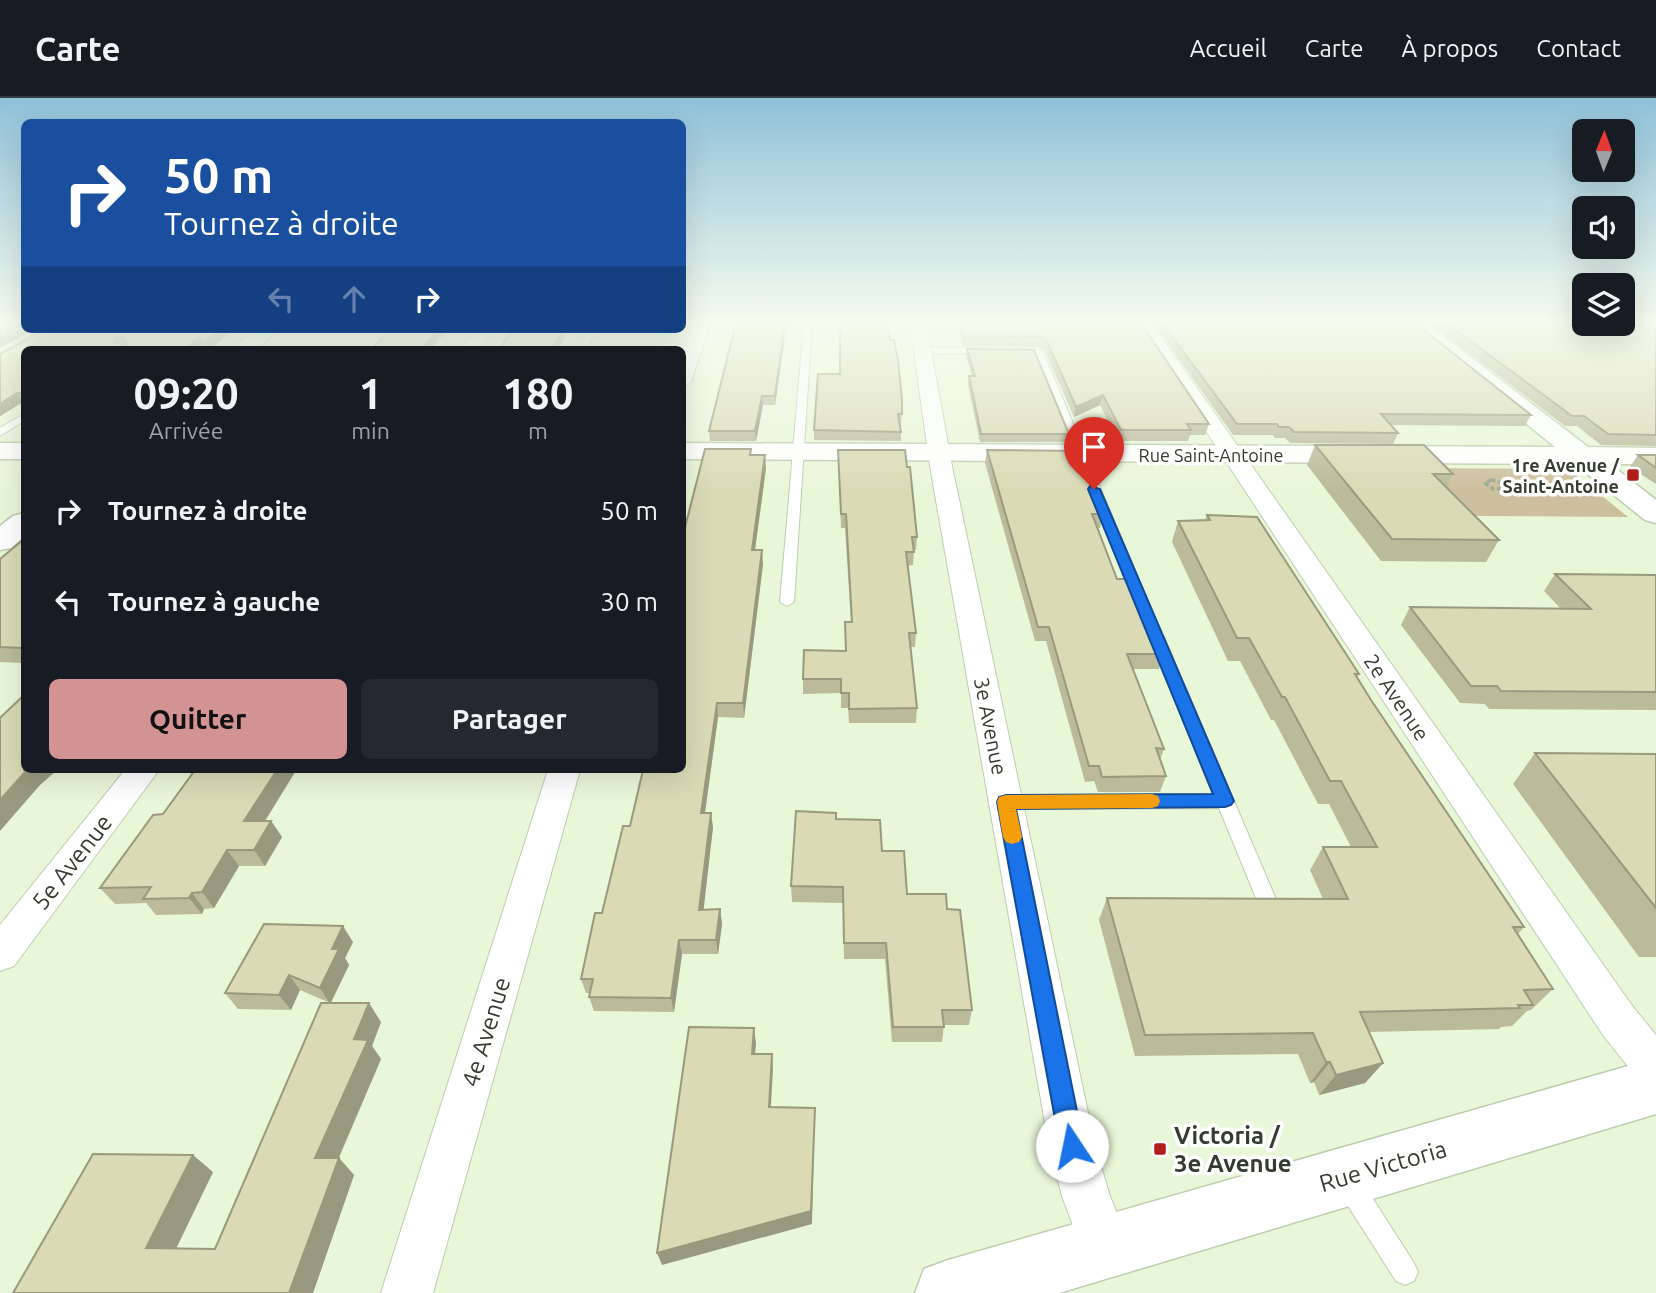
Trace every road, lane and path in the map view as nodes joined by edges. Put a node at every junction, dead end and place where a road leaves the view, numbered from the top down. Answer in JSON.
{"nodes":[{"id":1,"x":805,"y":379,"type":"edge"},
{"id":2,"x":927,"y":379,"type":"edge"},
{"id":3,"x":1049,"y":379,"type":"edge"},
{"id":4,"x":1181,"y":379,"type":"edge"},
{"id":5,"x":1484,"y":379,"type":"edge"},
{"id":6,"x":21,"y":419,"type":"edge"},
{"id":7,"x":0,"y":433,"type":"edge"},
{"id":8,"x":0,"y":451,"type":"edge"},
{"id":9,"x":21,"y":451,"type":"edge"},
{"id":10,"x":686,"y":451,"type":"edge"},
{"id":11,"x":800,"y":451,"type":"junction"},
{"id":12,"x":939,"y":452,"type":"junction"},
{"id":13,"x":1080,"y":453,"type":"junction"},
{"id":14,"x":1233,"y":455,"type":"junction"},
{"id":15,"x":1583,"y":456,"type":"junction"},
{"id":16,"x":1656,"y":456,"type":"edge"},
{"id":17,"x":1656,"y":514,"type":"edge"},
{"id":18,"x":21,"y":524,"type":"edge"},
{"id":19,"x":0,"y":541,"type":"edge"},
{"id":20,"x":787,"y":602,"type":"dead end"},
{"id":21,"x":141,"y":773,"type":"edge"},
{"id":22,"x":563,"y":773,"type":"edge"},
{"id":23,"x":1225,"y":801,"type":"junction"},
{"id":24,"x":1006,"y":802,"type":"junction"},
{"id":25,"x":1265,"y":897,"type":"edge"},
{"id":26,"x":0,"y":954,"type":"edge"},
{"id":27,"x":1656,"y":1068,"type":"edge"},
{"id":28,"x":1656,"y":1086,"type":"edge"},
{"id":29,"x":1344,"y":1177,"type":"junction"},
{"id":30,"x":1106,"y":1248,"type":"junction"},
{"id":31,"x":1405,"y":1272,"type":"dead end"},
{"id":32,"x":407,"y":1293,"type":"edge"},
{"id":33,"x":948,"y":1293,"type":"edge"}],
"edges":[{"from":1,"to":11,"type":"lane"},
{"from":2,"to":12,"type":"street","name":"3e Avenue"},
{"from":3,"to":13,"type":"lane"},
{"from":4,"to":14,"type":"street","name":"2e Avenue"},
{"from":5,"to":15,"type":"street"},
{"from":6,"to":7,"type":"lane"},
{"from":8,"to":9,"type":"street"},
{"from":10,"to":11,"type":"street","name":"Rue Saint-Antoine"},
{"from":11,"to":12,"type":"street","name":"Rue Saint-Antoine"},
{"from":11,"to":20,"type":"lane"},
{"from":12,"to":13,"type":"street","name":"Rue Saint-Antoine"},
{"from":12,"to":24,"type":"street","name":"3e Avenue"},
{"from":13,"to":14,"type":"street","name":"Rue Saint-Antoine"},
{"from":13,"to":23,"type":"lane"},
{"from":14,"to":15,"type":"street","name":"Rue Saint-Antoine"},
{"from":14,"to":27,"type":"street","name":"2e Avenue"},
{"from":15,"to":16,"type":"street","name":"Rue Saint-Antoine"},
{"from":15,"to":17,"type":"street"},
{"from":18,"to":19,"type":"street"},
{"from":21,"to":26,"type":"street","name":"5e Avenue"},
{"from":22,"to":32,"type":"street","name":"4e Avenue"},
{"from":23,"to":24,"type":"lane"},
{"from":23,"to":25,"type":"lane"},
{"from":24,"to":30,"type":"street","name":"3e Avenue"},
{"from":28,"to":29,"type":"street","name":"Rue Victoria"},
{"from":29,"to":30,"type":"street","name":"Rue Victoria"},
{"from":29,"to":31,"type":"lane"},
{"from":30,"to":33,"type":"street","name":"Rue Victoria"}]}
